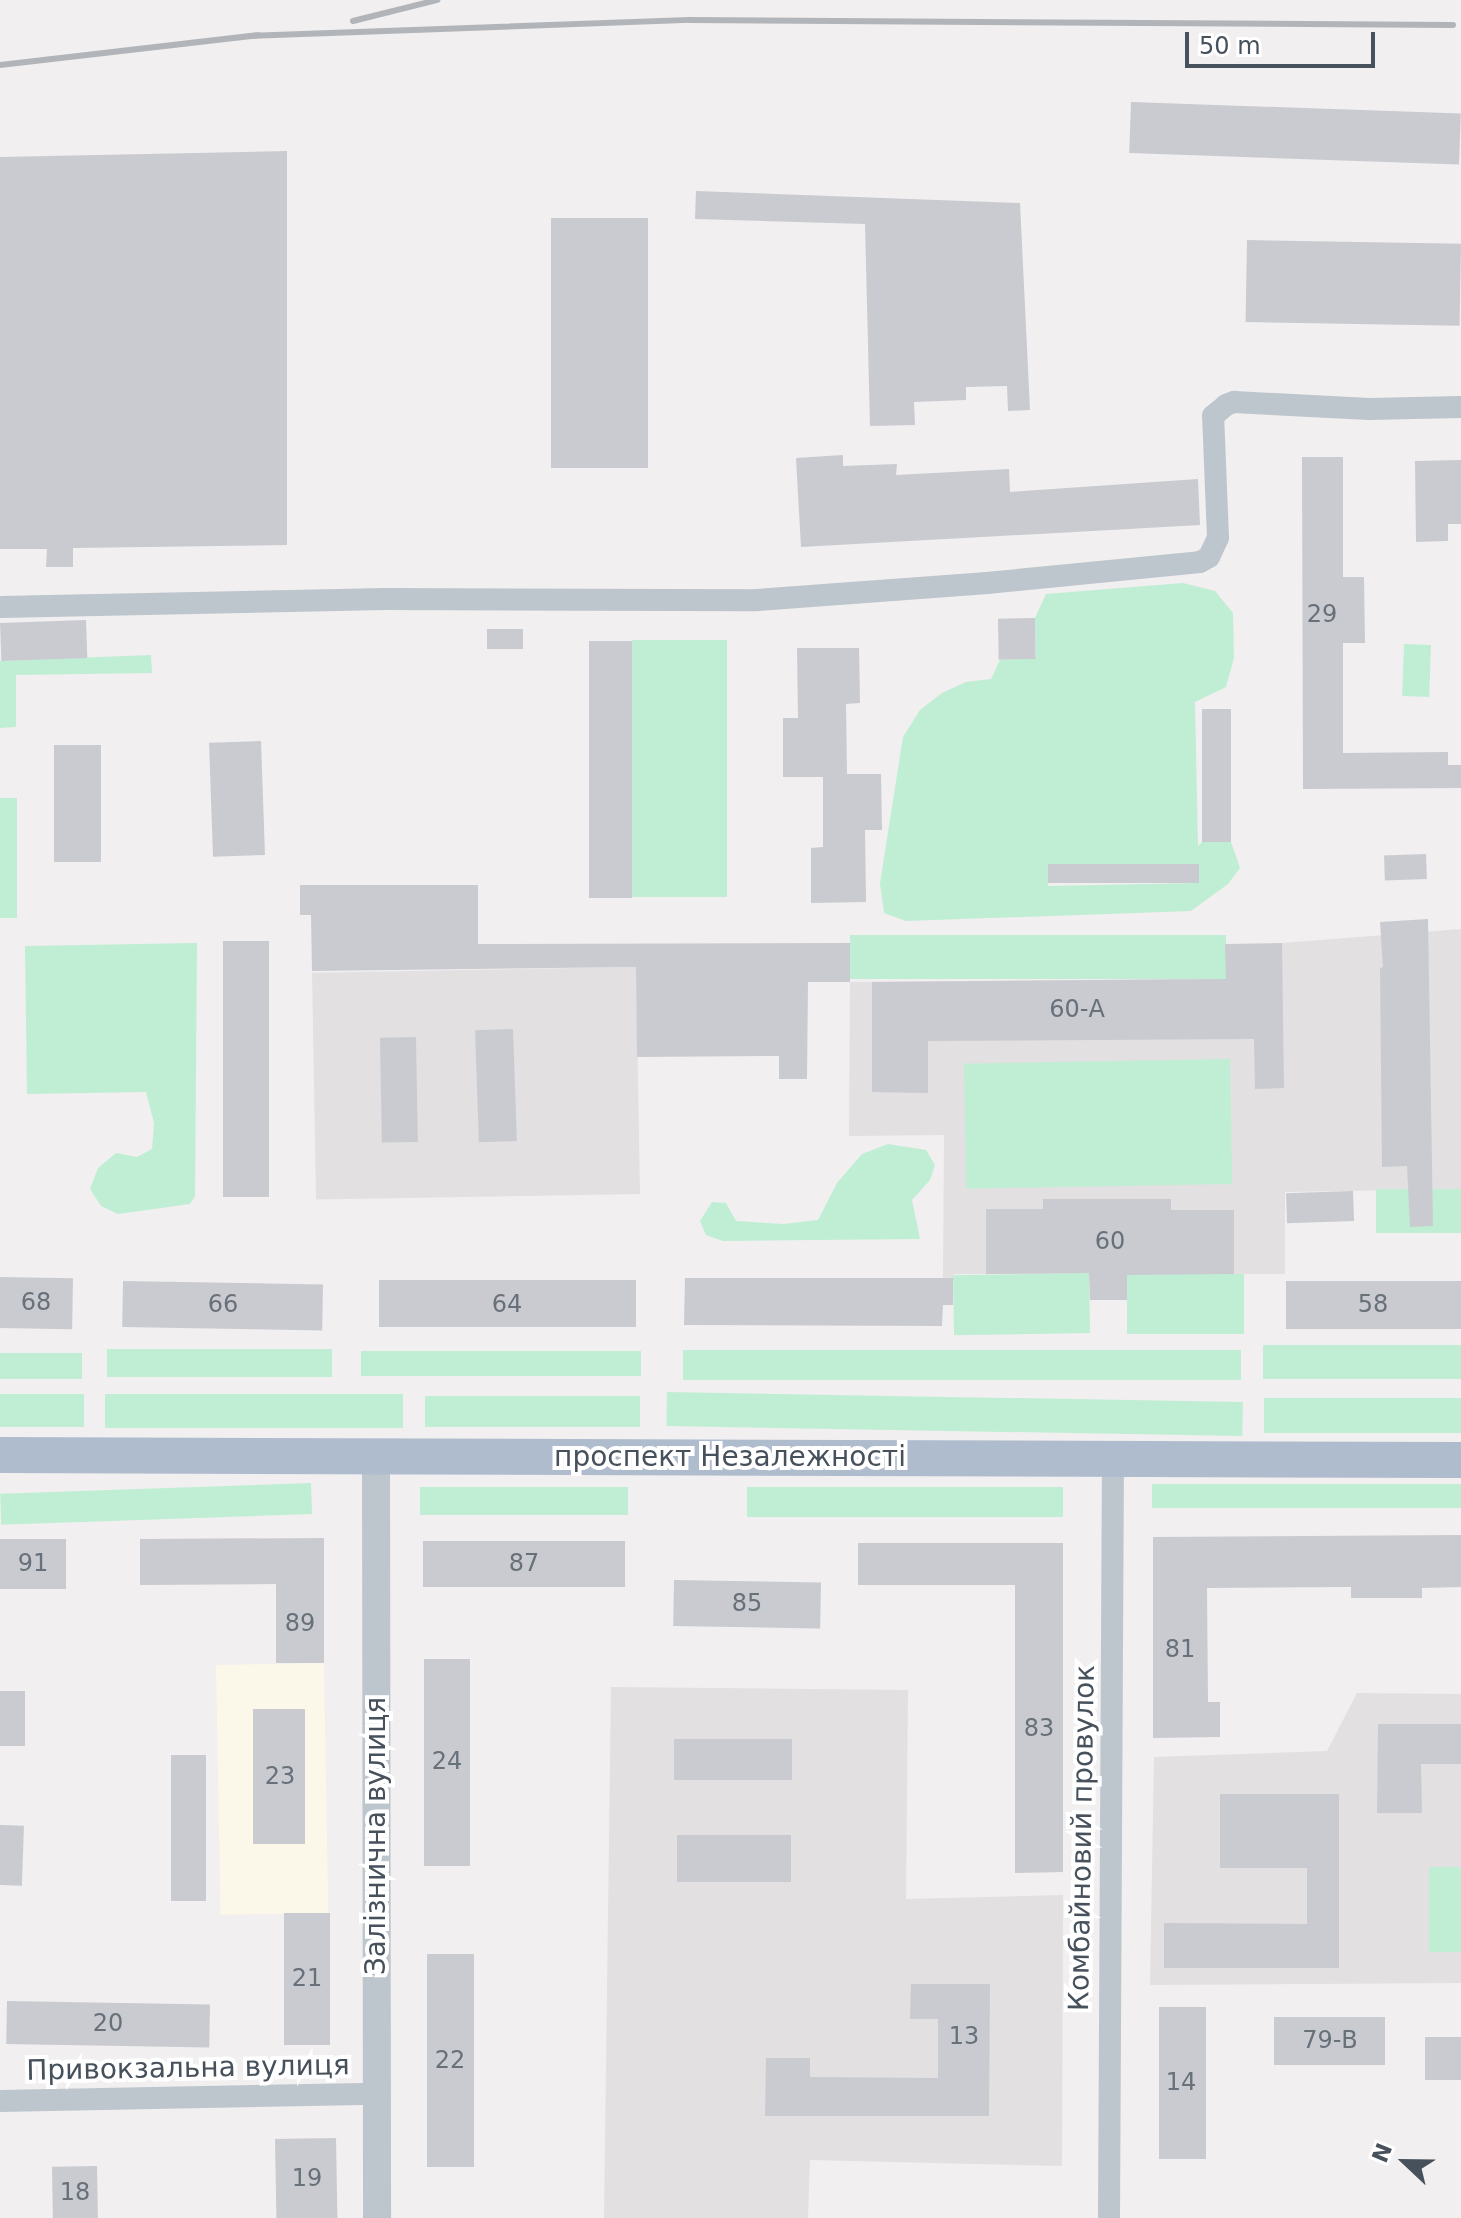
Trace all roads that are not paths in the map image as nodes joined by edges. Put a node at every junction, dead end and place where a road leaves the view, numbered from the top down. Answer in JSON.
{"nodes":[{"id":1,"x":1461,"y":407,"type":"edge"},
{"id":2,"x":0,"y":607,"type":"edge"},
{"id":3,"x":0,"y":1455,"type":"edge"},
{"id":4,"x":376,"y":1455,"type":"junction"},
{"id":5,"x":1113,"y":1459,"type":"junction"},
{"id":6,"x":1461,"y":1460,"type":"edge"},
{"id":7,"x":376,"y":2094,"type":"junction"},
{"id":8,"x":0,"y":2101,"type":"edge"},
{"id":9,"x":377,"y":2218,"type":"edge"},
{"id":10,"x":1109,"y":2218,"type":"edge"}],
"edges":[{"from":1,"to":2,"type":"street"},
{"from":3,"to":4,"type":"main road","name":"проспект Незалежності"},
{"from":4,"to":5,"type":"main road","name":"проспект Незалежності"},
{"from":4,"to":7,"type":"street","name":"Залізнична вулиця"},
{"from":5,"to":6,"type":"main road","name":"проспект Незалежності"},
{"from":5,"to":10,"type":"street","name":"Комбайновий провулок"},
{"from":7,"to":8,"type":"street","name":"Привокзальна вулиця"},
{"from":7,"to":9,"type":"street","name":"Залізнична вулиця"}]}
